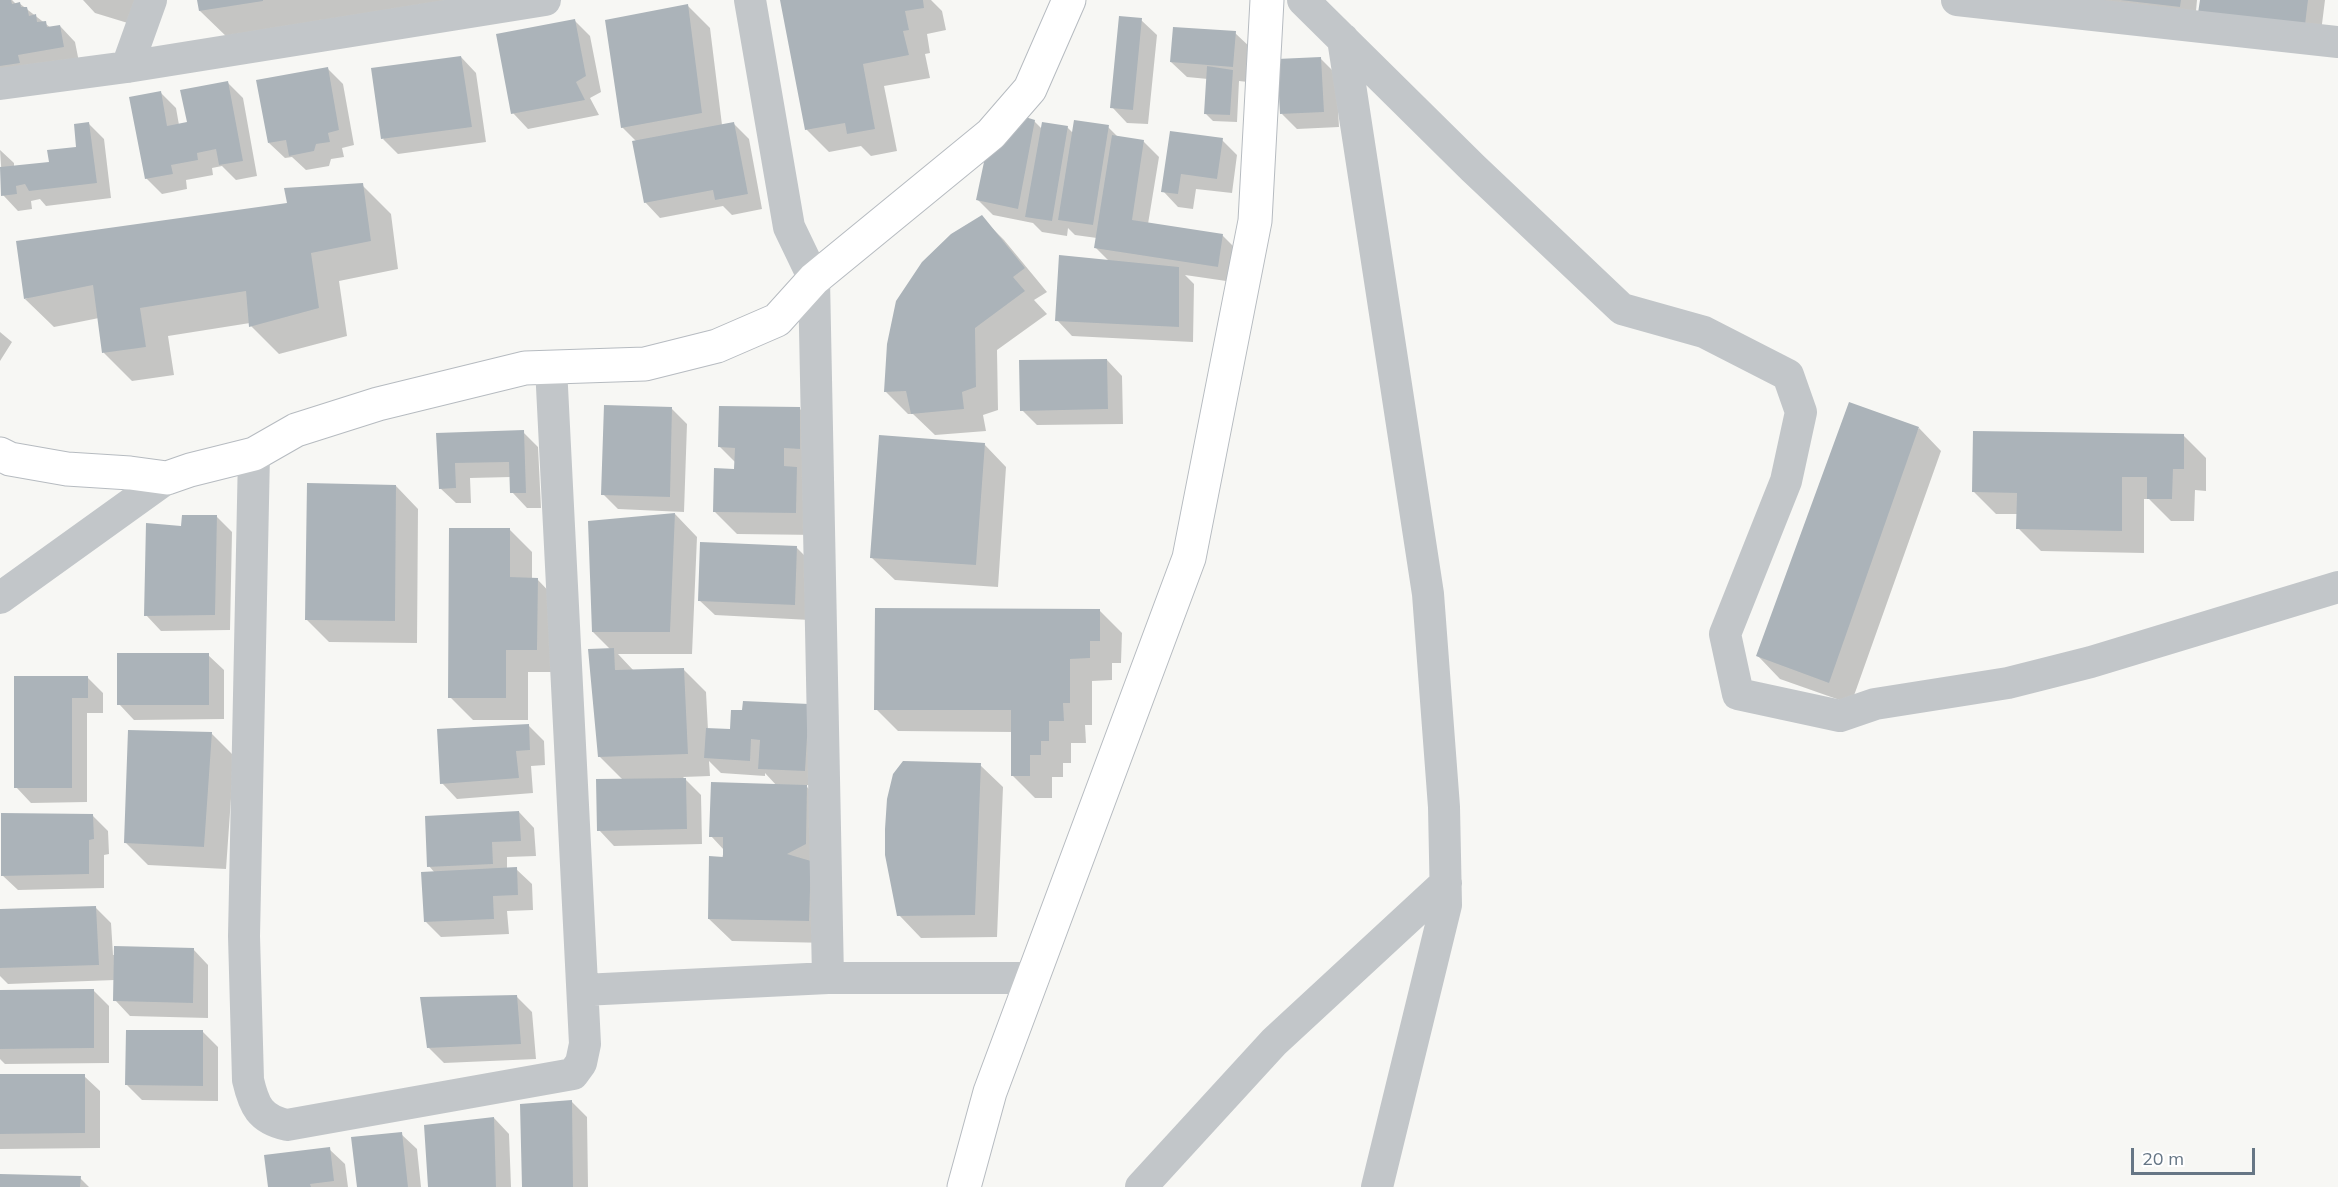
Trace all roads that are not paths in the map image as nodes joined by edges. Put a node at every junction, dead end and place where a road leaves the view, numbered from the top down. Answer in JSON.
{"nodes":[{"id":1,"x":151,"y":0,"type":"edge"},
{"id":2,"x":545,"y":0,"type":"edge"},
{"id":3,"x":750,"y":0,"type":"edge"},
{"id":4,"x":1069,"y":0,"type":"edge"},
{"id":5,"x":1267,"y":0,"type":"edge"},
{"id":6,"x":1303,"y":0,"type":"edge"},
{"id":7,"x":1957,"y":0,"type":"edge"},
{"id":8,"x":2071,"y":6,"type":"edge"},
{"id":9,"x":1343,"y":39,"type":"junction"},
{"id":10,"x":2338,"y":42,"type":"edge"},
{"id":11,"x":127,"y":67,"type":"junction"},
{"id":12,"x":0,"y":84,"type":"edge"},
{"id":13,"x":814,"y":279,"type":"junction"},
{"id":14,"x":551,"y":367,"type":"junction"},
{"id":15,"x":0,"y":454,"type":"edge"},
{"id":16,"x":254,"y":454,"type":"junction"},
{"id":17,"x":167,"y":478,"type":"junction"},
{"id":18,"x":2338,"y":587,"type":"edge"},
{"id":19,"x":0,"y":598,"type":"edge"},
{"id":20,"x":1446,"y":883,"type":"junction"},
{"id":21,"x":828,"y":978,"type":"junction"},
{"id":22,"x":1033,"y":978,"type":"junction"},
{"id":23,"x":583,"y":990,"type":"junction"},
{"id":24,"x":964,"y":1187,"type":"edge"},
{"id":25,"x":1141,"y":1187,"type":"edge"},
{"id":26,"x":1377,"y":1187,"type":"edge"}],
"edges":[{"from":1,"to":11,"type":"street"},
{"from":2,"to":11,"type":"street"},
{"from":3,"to":13,"type":"street"},
{"from":4,"to":13,"type":"street"},
{"from":5,"to":22,"type":"street"},
{"from":6,"to":9,"type":"street"},
{"from":7,"to":8,"type":"street"},
{"from":8,"to":10,"type":"street"},
{"from":9,"to":18,"type":"street"},
{"from":9,"to":20,"type":"street"},
{"from":11,"to":12,"type":"street"},
{"from":13,"to":14,"type":"street"},
{"from":13,"to":21,"type":"street"},
{"from":14,"to":16,"type":"street"},
{"from":14,"to":23,"type":"street"},
{"from":15,"to":17,"type":"street"},
{"from":16,"to":17,"type":"street"},
{"from":16,"to":23,"type":"street"},
{"from":17,"to":19,"type":"street"},
{"from":20,"to":25,"type":"street"},
{"from":20,"to":26,"type":"street"},
{"from":21,"to":22,"type":"street"},
{"from":21,"to":23,"type":"street"},
{"from":22,"to":24,"type":"street"}]}
